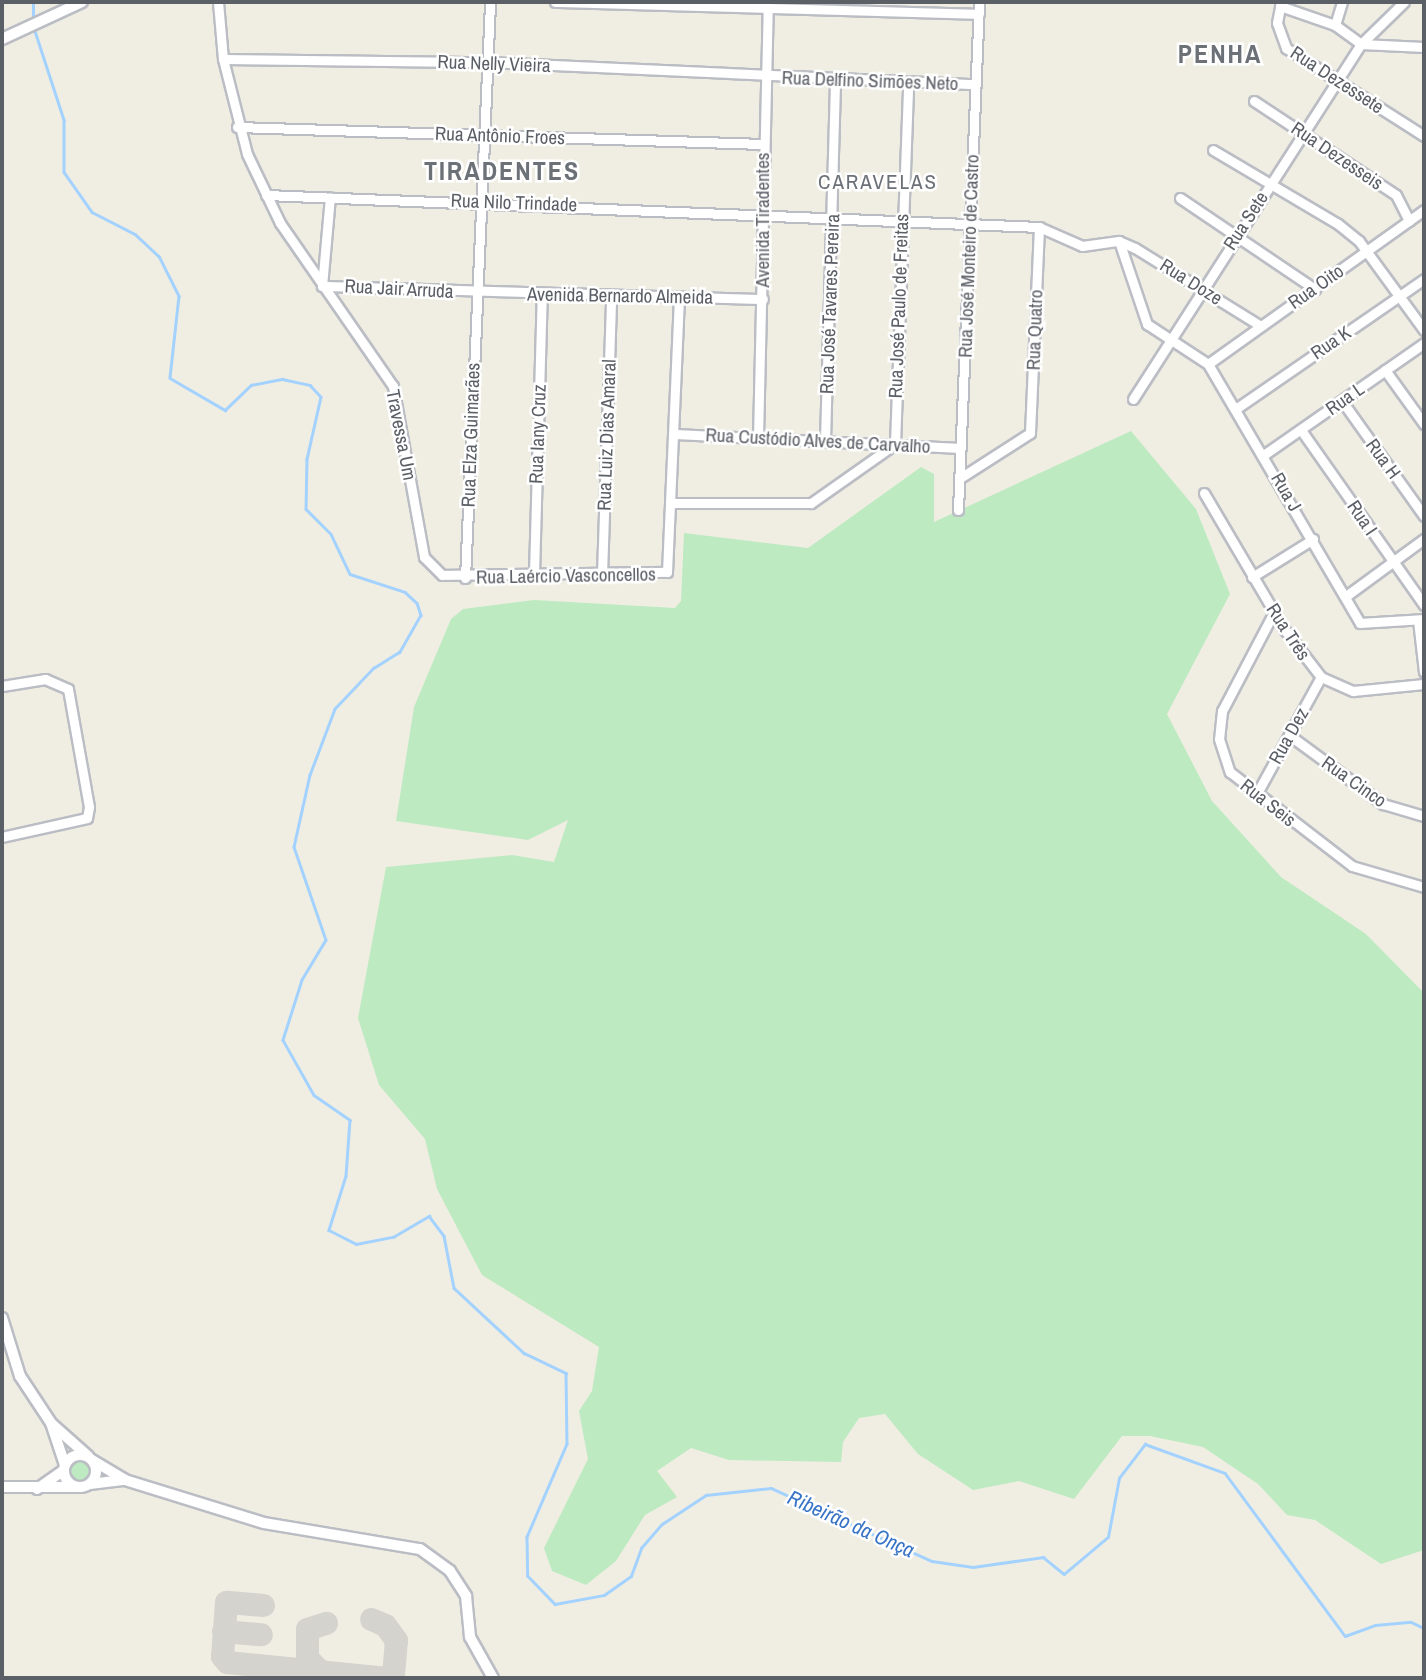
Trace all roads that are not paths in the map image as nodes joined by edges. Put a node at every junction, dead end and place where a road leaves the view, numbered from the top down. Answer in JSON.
{"nodes":[{"id":1,"x":82,"y":2,"type":"edge"},
{"id":2,"x":218,"y":2,"type":"edge"},
{"id":3,"x":490,"y":2,"type":"edge"},
{"id":4,"x":555,"y":2,"type":"edge"},
{"id":5,"x":979,"y":2,"type":"edge"},
{"id":6,"x":1342,"y":2,"type":"edge"},
{"id":7,"x":1404,"y":2,"type":"edge"},
{"id":8,"x":1280,"y":4,"type":"edge"},
{"id":9,"x":768,"y":6,"type":"edge"},
{"id":10,"x":978,"y":13,"type":"junction"},
{"id":11,"x":1335,"y":25,"type":"junction"},
{"id":12,"x":2,"y":39,"type":"edge"},
{"id":13,"x":1361,"y":44,"type":"junction"},
{"id":14,"x":1424,"y":47,"type":"edge"},
{"id":15,"x":223,"y":59,"type":"junction"},
{"id":16,"x":487,"y":62,"type":"junction"},
{"id":17,"x":765,"y":77,"type":"junction"},
{"id":18,"x":835,"y":82,"type":"junction"},
{"id":19,"x":1336,"y":82,"type":"junction"},
{"id":20,"x":908,"y":84,"type":"junction"},
{"id":21,"x":975,"y":84,"type":"junction"},
{"id":22,"x":1254,"y":101,"type":"dead end"},
{"id":23,"x":237,"y":127,"type":"junction"},
{"id":24,"x":1304,"y":133,"type":"junction"},
{"id":25,"x":485,"y":136,"type":"junction"},
{"id":26,"x":1424,"y":136,"type":"edge"},
{"id":27,"x":763,"y":144,"type":"junction"},
{"id":28,"x":1213,"y":150,"type":"dead end"},
{"id":29,"x":1270,"y":184,"type":"junction"},
{"id":30,"x":265,"y":195,"type":"junction"},
{"id":31,"x":330,"y":197,"type":"junction"},
{"id":32,"x":1180,"y":198,"type":"dead end"},
{"id":33,"x":482,"y":202,"type":"junction"},
{"id":34,"x":1424,"y":210,"type":"edge"},
{"id":35,"x":763,"y":212,"type":"junction"},
{"id":36,"x":834,"y":215,"type":"junction"},
{"id":37,"x":901,"y":217,"type":"junction"},
{"id":38,"x":971,"y":219,"type":"junction"},
{"id":39,"x":1409,"y":221,"type":"junction"},
{"id":40,"x":1039,"y":227,"type":"junction"},
{"id":41,"x":1236,"y":238,"type":"junction"},
{"id":42,"x":1119,"y":241,"type":"junction"},
{"id":43,"x":1367,"y":252,"type":"junction"},
{"id":44,"x":1424,"y":279,"type":"edge"},
{"id":45,"x":322,"y":286,"type":"junction"},
{"id":46,"x":1202,"y":288,"type":"junction"},
{"id":47,"x":1315,"y":289,"type":"junction"},
{"id":48,"x":477,"y":293,"type":"junction"},
{"id":49,"x":542,"y":293,"type":"junction"},
{"id":50,"x":611,"y":296,"type":"junction"},
{"id":51,"x":1399,"y":297,"type":"junction"},
{"id":52,"x":679,"y":298,"type":"junction"},
{"id":53,"x":762,"y":299,"type":"junction"},
{"id":54,"x":1261,"y":326,"type":"junction"},
{"id":55,"x":1424,"y":330,"type":"edge"},
{"id":56,"x":1169,"y":338,"type":"junction"},
{"id":57,"x":1424,"y":343,"type":"edge"},
{"id":58,"x":1208,"y":364,"type":"junction"},
{"id":59,"x":1385,"y":370,"type":"junction"},
{"id":60,"x":1133,"y":400,"type":"dead end"},
{"id":61,"x":1342,"y":401,"type":"junction"},
{"id":62,"x":1237,"y":408,"type":"junction"},
{"id":63,"x":1424,"y":424,"type":"edge"},
{"id":64,"x":1301,"y":430,"type":"junction"},
{"id":65,"x":675,"y":434,"type":"junction"},
{"id":66,"x":758,"y":438,"type":"junction"},
{"id":67,"x":825,"y":441,"type":"junction"},
{"id":68,"x":895,"y":444,"type":"junction"},
{"id":69,"x":961,"y":448,"type":"junction"},
{"id":70,"x":1265,"y":454,"type":"junction"},
{"id":71,"x":960,"y":478,"type":"junction"},
{"id":72,"x":1204,"y":493,"type":"dead end"},
{"id":73,"x":672,"y":503,"type":"junction"},
{"id":74,"x":958,"y":510,"type":"dead end"},
{"id":75,"x":1424,"y":516,"type":"edge"},
{"id":76,"x":1313,"y":539,"type":"junction"},
{"id":77,"x":1424,"y":540,"type":"edge"},
{"id":78,"x":1392,"y":562,"type":"junction"},
{"id":79,"x":534,"y":574,"type":"junction"},
{"id":80,"x":602,"y":574,"type":"junction"},
{"id":81,"x":1252,"y":577,"type":"junction"},
{"id":82,"x":465,"y":578,"type":"junction"},
{"id":83,"x":1346,"y":596,"type":"junction"},
{"id":84,"x":1424,"y":605,"type":"edge"},
{"id":85,"x":1274,"y":612,"type":"junction"},
{"id":86,"x":1421,"y":619,"type":"edge"},
{"id":87,"x":1424,"y":672,"type":"edge"},
{"id":88,"x":1321,"y":677,"type":"junction"},
{"id":89,"x":1424,"y":684,"type":"edge"},
{"id":90,"x":2,"y":686,"type":"edge"},
{"id":91,"x":1289,"y":735,"type":"junction"},
{"id":92,"x":1256,"y":795,"type":"junction"},
{"id":93,"x":1424,"y":816,"type":"edge"},
{"id":94,"x":2,"y":837,"type":"edge"},
{"id":95,"x":1424,"y":887,"type":"edge"},
{"id":96,"x":2,"y":1318,"type":"edge"},
{"id":97,"x":51,"y":1423,"type":"junction"},
{"id":98,"x":90,"y":1458,"type":"junction"},
{"id":99,"x":65,"y":1468,"type":"junction"},
{"id":100,"x":125,"y":1480,"type":"junction"},
{"id":101,"x":86,"y":1485,"type":"junction"},
{"id":102,"x":2,"y":1487,"type":"edge"},
{"id":103,"x":37,"y":1489,"type":"junction"},
{"id":104,"x":493,"y":1678,"type":"edge"}],
"edges":[{"from":1,"to":12,"type":"street"},
{"from":2,"to":15,"type":"street","name":"Travessa Um"},
{"from":3,"to":16,"type":"street","name":"Rua Elza Guimarães"},
{"from":4,"to":9,"type":"street"},
{"from":5,"to":10,"type":"street","name":"Rua José Monteiro de Castro"},
{"from":6,"to":11,"type":"street"},
{"from":7,"to":13,"type":"street"},
{"from":8,"to":11,"type":"street"},
{"from":8,"to":19,"type":"street","name":"Rua Dezessete"},
{"from":9,"to":10,"type":"street"},
{"from":9,"to":17,"type":"street","name":"Avenida Tiradentes"},
{"from":10,"to":21,"type":"street","name":"Rua José Monteiro de Castro"},
{"from":11,"to":13,"type":"street"},
{"from":13,"to":14,"type":"street"},
{"from":13,"to":19,"type":"street","name":"Rua Sete"},
{"from":15,"to":16,"type":"street","name":"Rua Nelly Vieira"},
{"from":15,"to":23,"type":"street","name":"Travessa Um"},
{"from":16,"to":17,"type":"street","name":"Rua Nelly Vieira"},
{"from":16,"to":25,"type":"street","name":"Rua Elza Guimarães"},
{"from":17,"to":18,"type":"street","name":"Rua Delfino Simões Neto"},
{"from":17,"to":27,"type":"street","name":"Avenida Tiradentes"},
{"from":18,"to":20,"type":"street","name":"Rua Delfino Simões Neto"},
{"from":18,"to":36,"type":"street","name":"Rua José Tavares Pereira"},
{"from":19,"to":24,"type":"street","name":"Rua Sete"},
{"from":19,"to":26,"type":"street","name":"Rua Dezessete"},
{"from":20,"to":21,"type":"street","name":"Rua Delfino Simões Neto"},
{"from":20,"to":37,"type":"street","name":"Rua José Paulo de Freitas"},
{"from":21,"to":38,"type":"street","name":"Rua José Monteiro de Castro"},
{"from":22,"to":24,"type":"street","name":"Rua Dezesseis"},
{"from":23,"to":25,"type":"street","name":"Rua Antônio Froes"},
{"from":23,"to":30,"type":"street","name":"Travessa Um"},
{"from":24,"to":29,"type":"street","name":"Rua Sete"},
{"from":24,"to":39,"type":"street","name":"Rua Dezesseis"},
{"from":25,"to":27,"type":"street","name":"Rua Antônio Froes"},
{"from":25,"to":33,"type":"street","name":"Rua Elza Guimarães"},
{"from":27,"to":35,"type":"street","name":"Avenida Tiradentes"},
{"from":28,"to":29,"type":"street"},
{"from":29,"to":41,"type":"street","name":"Rua Sete"},
{"from":29,"to":43,"type":"street"},
{"from":30,"to":31,"type":"street","name":"Rua Nilo Trindade"},
{"from":30,"to":45,"type":"street","name":"Travessa Um"},
{"from":31,"to":33,"type":"street","name":"Rua Nilo Trindade"},
{"from":31,"to":45,"type":"street"},
{"from":32,"to":41,"type":"street"},
{"from":33,"to":35,"type":"street","name":"Rua Nilo Trindade"},
{"from":33,"to":48,"type":"street","name":"Rua Elza Guimarães"},
{"from":34,"to":39,"type":"street","name":"Rua Oito"},
{"from":35,"to":36,"type":"street","name":"Rua Nilo Trindade"},
{"from":35,"to":53,"type":"street","name":"Avenida Tiradentes"},
{"from":36,"to":37,"type":"street","name":"Rua Nilo Trindade"},
{"from":36,"to":67,"type":"street","name":"Rua José Tavares Pereira"},
{"from":37,"to":38,"type":"street","name":"Rua Nilo Trindade"},
{"from":37,"to":68,"type":"street","name":"Rua José Paulo de Freitas"},
{"from":38,"to":40,"type":"street","name":"Rua Nilo Trindade"},
{"from":38,"to":69,"type":"street","name":"Rua José Monteiro de Castro"},
{"from":39,"to":43,"type":"street","name":"Rua Oito"},
{"from":40,"to":42,"type":"street","name":"Rua Nilo Trindade"},
{"from":40,"to":71,"type":"street","name":"Rua Quatro"},
{"from":41,"to":46,"type":"street","name":"Rua Sete"},
{"from":41,"to":47,"type":"street"},
{"from":42,"to":46,"type":"street","name":"Rua Doze"},
{"from":42,"to":56,"type":"street"},
{"from":43,"to":47,"type":"street","name":"Rua Oito"},
{"from":43,"to":51,"type":"street"},
{"from":44,"to":51,"type":"street","name":"Rua K"},
{"from":45,"to":48,"type":"street","name":"Rua Jair Arruda"},
{"from":45,"to":82,"type":"street","name":"Travessa Um"},
{"from":46,"to":54,"type":"street","name":"Rua Doze"},
{"from":46,"to":56,"type":"street","name":"Rua Sete"},
{"from":47,"to":54,"type":"street","name":"Rua Oito"},
{"from":48,"to":49,"type":"street","name":"Avenida Bernardo Almeida"},
{"from":48,"to":82,"type":"street","name":"Rua Elza Guimarães"},
{"from":49,"to":50,"type":"street","name":"Avenida Bernardo Almeida"},
{"from":49,"to":79,"type":"street","name":"Rua Iany Cruz"},
{"from":50,"to":52,"type":"street","name":"Avenida Bernardo Almeida"},
{"from":50,"to":80,"type":"street","name":"Rua Luiz Dias Amaral"},
{"from":51,"to":55,"type":"street"},
{"from":51,"to":62,"type":"street","name":"Rua K"},
{"from":52,"to":53,"type":"street","name":"Avenida Bernardo Almeida"},
{"from":52,"to":65,"type":"street"},
{"from":53,"to":66,"type":"street","name":"Avenida Tiradentes"},
{"from":54,"to":58,"type":"street","name":"Rua Oito"},
{"from":56,"to":58,"type":"street"},
{"from":56,"to":60,"type":"street","name":"Rua Sete"},
{"from":57,"to":59,"type":"street","name":"Rua L"},
{"from":58,"to":62,"type":"street","name":"Rua J"},
{"from":59,"to":61,"type":"street","name":"Rua L"},
{"from":59,"to":63,"type":"street"},
{"from":61,"to":64,"type":"street","name":"Rua L"},
{"from":61,"to":75,"type":"street","name":"Rua H"},
{"from":62,"to":70,"type":"street","name":"Rua J"},
{"from":64,"to":70,"type":"street","name":"Rua L"},
{"from":64,"to":78,"type":"street","name":"Rua I"},
{"from":65,"to":66,"type":"street","name":"Rua Custódio Alves de Carvalho"},
{"from":65,"to":73,"type":"street"},
{"from":66,"to":67,"type":"street","name":"Rua Custódio Alves de Carvalho"},
{"from":67,"to":68,"type":"street","name":"Rua Custódio Alves de Carvalho"},
{"from":68,"to":69,"type":"street","name":"Rua Custódio Alves de Carvalho"},
{"from":68,"to":73,"type":"street"},
{"from":69,"to":71,"type":"street","name":"Rua José Monteiro de Castro"},
{"from":70,"to":76,"type":"street","name":"Rua J"},
{"from":71,"to":74,"type":"street","name":"Rua José Monteiro de Castro"},
{"from":72,"to":81,"type":"street","name":"Rua Três"},
{"from":73,"to":80,"type":"street","name":"Rua Laércio Vasconcellos"},
{"from":76,"to":81,"type":"street"},
{"from":76,"to":83,"type":"street","name":"Rua J"},
{"from":77,"to":78,"type":"street"},
{"from":78,"to":83,"type":"street"},
{"from":78,"to":84,"type":"street","name":"Rua I"},
{"from":79,"to":80,"type":"street","name":"Rua Laércio Vasconcellos"},
{"from":79,"to":82,"type":"street","name":"Rua Laércio Vasconcellos"},
{"from":81,"to":85,"type":"street","name":"Rua Três"},
{"from":83,"to":86,"type":"street","name":"Rua J"},
{"from":85,"to":88,"type":"street","name":"Rua Três"},
{"from":85,"to":92,"type":"street","name":"Rua Seis"},
{"from":86,"to":87,"type":"street"},
{"from":88,"to":89,"type":"street","name":"Rua Três"},
{"from":88,"to":91,"type":"street","name":"Rua Dez"},
{"from":90,"to":94,"type":"street"},
{"from":91,"to":92,"type":"street","name":"Rua Dez"},
{"from":91,"to":93,"type":"street","name":"Rua Cinco"},
{"from":92,"to":95,"type":"street","name":"Rua Seis"},
{"from":96,"to":97,"type":"street"},
{"from":97,"to":98,"type":"street"},
{"from":97,"to":99,"type":"street"},
{"from":98,"to":99,"type":"street"},
{"from":98,"to":100,"type":"street"},
{"from":98,"to":101,"type":"street"},
{"from":99,"to":101,"type":"street"},
{"from":99,"to":103,"type":"street"},
{"from":100,"to":101,"type":"street"},
{"from":100,"to":104,"type":"street"},
{"from":101,"to":103,"type":"street"},
{"from":102,"to":103,"type":"street"}]}
